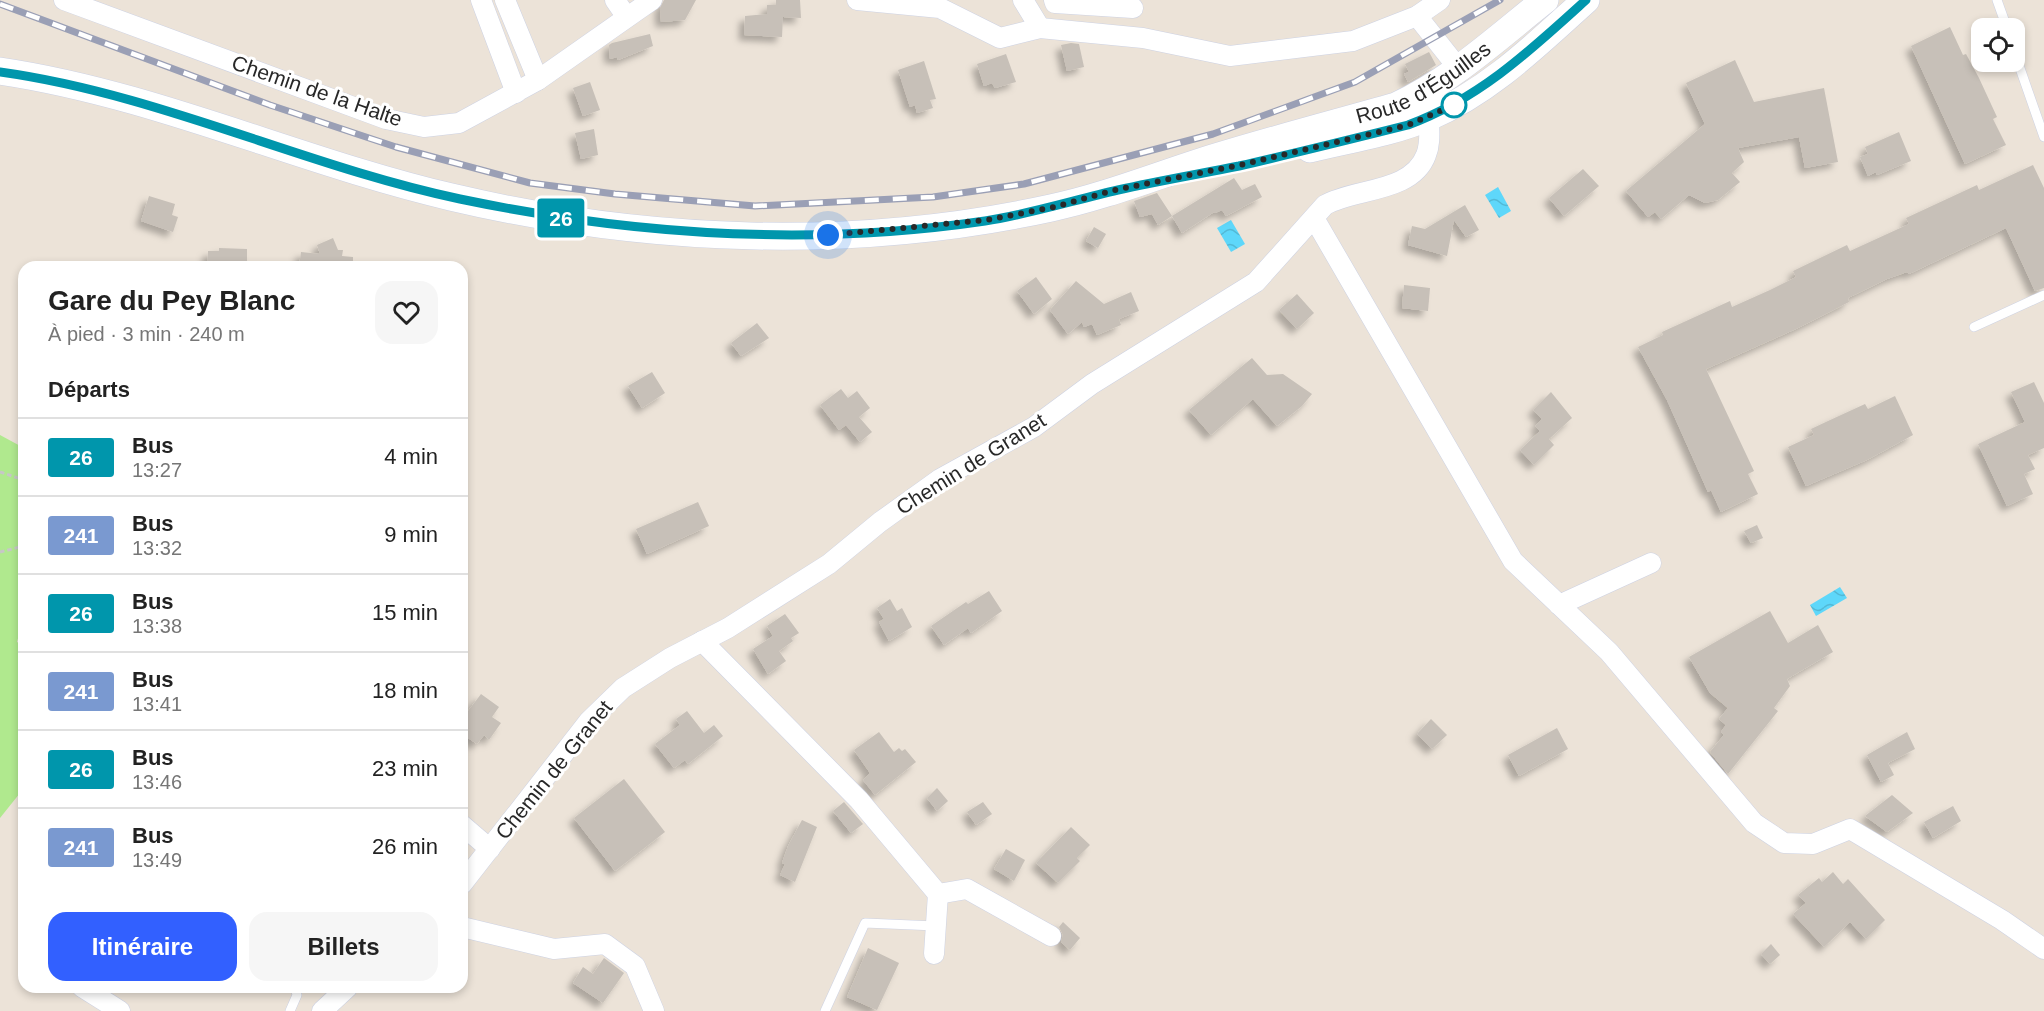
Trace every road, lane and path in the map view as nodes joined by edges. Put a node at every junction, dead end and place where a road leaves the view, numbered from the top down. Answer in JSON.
{"nodes":[{"id":1,"x":64,"y":0,"type":"edge"},
{"id":2,"x":481,"y":0,"type":"edge"},
{"id":3,"x":504,"y":0,"type":"edge"},
{"id":4,"x":652,"y":0,"type":"edge"},
{"id":5,"x":1023,"y":0,"type":"edge"},
{"id":6,"x":1054,"y":0,"type":"edge"},
{"id":7,"x":1440,"y":0,"type":"edge"},
{"id":8,"x":1545,"y":0,"type":"edge"},
{"id":9,"x":1586,"y":0,"type":"edge"},
{"id":10,"x":1997,"y":0,"type":"edge"},
{"id":11,"x":865,"y":1,"type":"edge"},
{"id":12,"x":1131,"y":4,"type":"edge"},
{"id":13,"x":621,"y":8,"type":"edge"},
{"id":14,"x":1417,"y":16,"type":"junction"},
{"id":15,"x":2003,"y":18,"type":"edge"},
{"id":16,"x":1040,"y":28,"type":"junction"},
{"id":17,"x":1143,"y":38,"type":"junction"},
{"id":18,"x":1458,"y":69,"type":"junction"},
{"id":19,"x":0,"y":71,"type":"edge"},
{"id":20,"x":2021,"y":72,"type":"edge"},
{"id":21,"x":538,"y":80,"type":"junction"},
{"id":22,"x":1479,"y":90,"type":"junction"},
{"id":23,"x":516,"y":93,"type":"junction"},
{"id":24,"x":1424,"y":106,"type":"junction"},
{"id":25,"x":2044,"y":137,"type":"edge"},
{"id":26,"x":1314,"y":218,"type":"junction"},
{"id":27,"x":2044,"y":295,"type":"edge"},
{"id":28,"x":1974,"y":327,"type":"dead end"},
{"id":29,"x":0,"y":472,"type":"edge"},
{"id":30,"x":18,"y":478,"type":"edge"},
{"id":31,"x":18,"y":548,"type":"edge"},
{"id":32,"x":0,"y":552,"type":"edge"},
{"id":33,"x":1651,"y":562,"type":"dead end"},
{"id":34,"x":1559,"y":605,"type":"junction"},
{"id":35,"x":702,"y":641,"type":"junction"},
{"id":36,"x":468,"y":830,"type":"edge"},
{"id":37,"x":490,"y":849,"type":"junction"},
{"id":38,"x":468,"y":876,"type":"edge"},
{"id":39,"x":938,"y":894,"type":"junction"},
{"id":40,"x":936,"y":926,"type":"junction"},
{"id":41,"x":468,"y":928,"type":"edge"},
{"id":42,"x":1051,"y":936,"type":"dead end"},
{"id":43,"x":2044,"y":949,"type":"edge"},
{"id":44,"x":934,"y":954,"type":"dead end"},
{"id":45,"x":92,"y":993,"type":"edge"},
{"id":46,"x":296,"y":993,"type":"edge"},
{"id":47,"x":342,"y":993,"type":"edge"},
{"id":48,"x":120,"y":1011,"type":"edge"},
{"id":49,"x":290,"y":1011,"type":"edge"},
{"id":50,"x":322,"y":1011,"type":"edge"},
{"id":51,"x":654,"y":1011,"type":"edge"},
{"id":52,"x":825,"y":1011,"type":"edge"}],
"edges":[{"from":1,"to":23,"type":"street","name":"Chemin de la Halte"},
{"from":2,"to":23,"type":"street"},
{"from":3,"to":21,"type":"street"},
{"from":4,"to":13,"type":"street","name":"Chemin de la Halte"},
{"from":5,"to":16,"type":"street"},
{"from":6,"to":12,"type":"street"},
{"from":7,"to":14,"type":"street"},
{"from":8,"to":18,"type":"street","name":"Route d'Éguilles"},
{"from":9,"to":22,"type":"street","name":"Route d'Éguilles"},
{"from":10,"to":15,"type":"lane"},
{"from":11,"to":16,"type":"street"},
{"from":12,"to":17,"type":"street"},
{"from":13,"to":21,"type":"street","name":"Chemin de la Halte"},
{"from":14,"to":17,"type":"street"},
{"from":14,"to":18,"type":"street"},
{"from":16,"to":17,"type":"street"},
{"from":18,"to":22,"type":"street"},
{"from":18,"to":24,"type":"street","name":"Route d'Éguilles"},
{"from":19,"to":24,"type":"street","name":"Route d'Éguilles"},
{"from":20,"to":25,"type":"lane"},
{"from":21,"to":23,"type":"street","name":"Chemin de la Halte"},
{"from":22,"to":24,"type":"street","name":"Route d'Éguilles"},
{"from":24,"to":26,"type":"street","name":"Chemin de Granet"},
{"from":26,"to":34,"type":"street"},
{"from":26,"to":35,"type":"street","name":"Chemin de Granet"},
{"from":27,"to":28,"type":"lane"},
{"from":29,"to":30,"type":"path"},
{"from":31,"to":32,"type":"path"},
{"from":33,"to":34,"type":"street"},
{"from":34,"to":43,"type":"street"},
{"from":35,"to":37,"type":"street","name":"Chemin de Granet"},
{"from":35,"to":39,"type":"street"},
{"from":36,"to":37,"type":"street"},
{"from":37,"to":38,"type":"street","name":"Chemin de Granet"},
{"from":39,"to":40,"type":"street"},
{"from":39,"to":42,"type":"street"},
{"from":40,"to":44,"type":"street"},
{"from":40,"to":52,"type":"lane"},
{"from":41,"to":51,"type":"street"},
{"from":45,"to":48,"type":"street"},
{"from":46,"to":49,"type":"lane"},
{"from":47,"to":50,"type":"street"}]}
